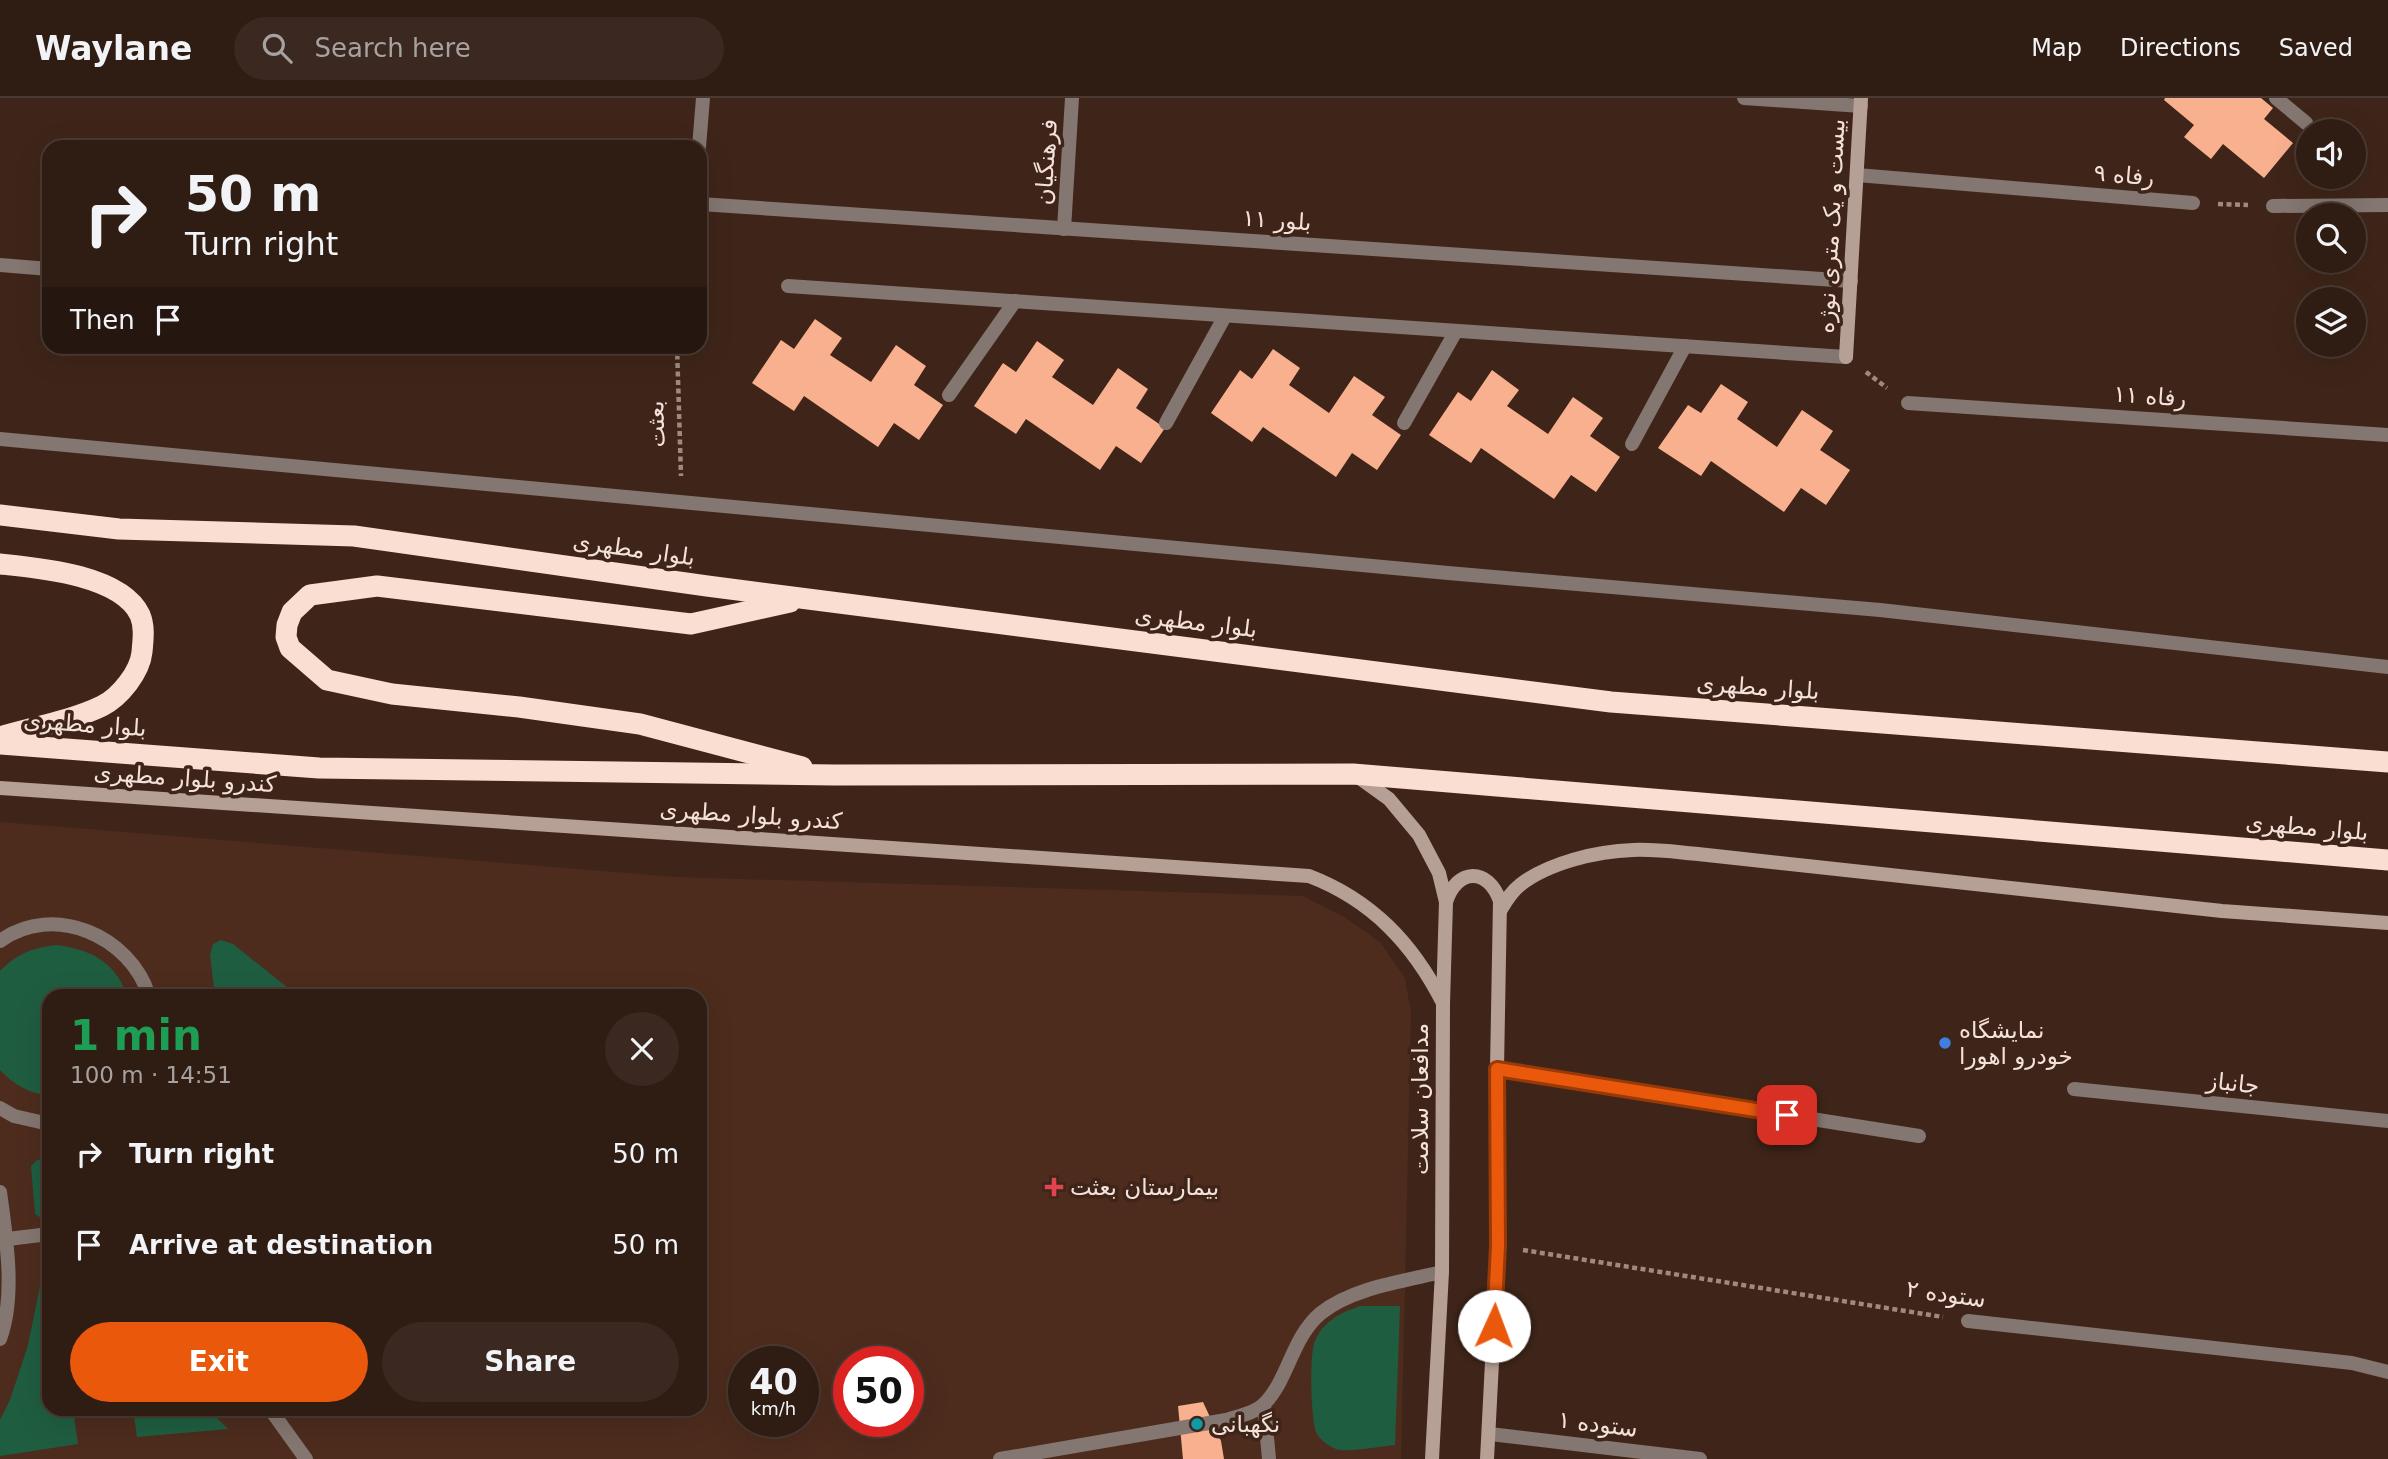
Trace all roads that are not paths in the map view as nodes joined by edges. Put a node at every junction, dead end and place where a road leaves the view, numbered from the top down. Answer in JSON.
{"nodes":[{"id":1,"x":703,"y":98,"type":"edge"},
{"id":2,"x":1072,"y":98,"type":"edge"},
{"id":3,"x":1744,"y":98,"type":"edge"},
{"id":4,"x":2276,"y":98,"type":"edge"},
{"id":5,"x":1861,"y":102,"type":"edge"},
{"id":6,"x":2301,"y":119,"type":"edge"},
{"id":7,"x":700,"y":140,"type":"edge"},
{"id":8,"x":1857,"y":175,"type":"junction"},
{"id":9,"x":2193,"y":203,"type":"road end"},
{"id":10,"x":707,"y":204,"type":"edge"},
{"id":11,"x":2388,"y":205,"type":"edge"},
{"id":12,"x":2273,"y":206,"type":"road end"},
{"id":13,"x":1064,"y":229,"type":"junction"},
{"id":14,"x":0,"y":265,"type":"edge"},
{"id":15,"x":42,"y":268,"type":"edge"},
{"id":16,"x":1851,"y":281,"type":"junction"},
{"id":17,"x":788,"y":286,"type":"dead end"},
{"id":18,"x":1015,"y":301,"type":"junction"},
{"id":19,"x":1225,"y":316,"type":"junction"},
{"id":20,"x":1455,"y":331,"type":"junction"},
{"id":21,"x":1685,"y":346,"type":"junction"},
{"id":22,"x":1846,"y":357,"type":"joint"},
{"id":23,"x":949,"y":395,"type":"dead end"},
{"id":24,"x":1908,"y":403,"type":"road end"},
{"id":25,"x":1166,"y":423,"type":"dead end"},
{"id":26,"x":1404,"y":423,"type":"dead end"},
{"id":27,"x":2388,"y":435,"type":"edge"},
{"id":28,"x":0,"y":439,"type":"edge"},
{"id":29,"x":1632,"y":444,"type":"dead end"},
{"id":30,"x":0,"y":515,"type":"edge"},
{"id":31,"x":0,"y":564,"type":"edge"},
{"id":32,"x":806,"y":598,"type":"junction"},
{"id":33,"x":2388,"y":667,"type":"edge"},
{"id":34,"x":0,"y":737,"type":"edge"},
{"id":35,"x":0,"y":744,"type":"edge"},
{"id":36,"x":2388,"y":762,"type":"edge"},
{"id":37,"x":1353,"y":774,"type":"junction"},
{"id":38,"x":835,"y":775,"type":"junction"},
{"id":39,"x":0,"y":788,"type":"edge"},
{"id":40,"x":2388,"y":860,"type":"edge"},
{"id":41,"x":1446,"y":902,"type":"junction"},
{"id":42,"x":1500,"y":911,"type":"junction"},
{"id":43,"x":2388,"y":923,"type":"edge"},
{"id":44,"x":3,"y":937,"type":"edge"},
{"id":45,"x":147,"y":989,"type":"edge"},
{"id":46,"x":1443,"y":1003,"type":"junction"},
{"id":47,"x":1497,"y":1069,"type":"junction"},
{"id":48,"x":2074,"y":1090,"type":"dead end"},
{"id":49,"x":0,"y":1108,"type":"edge"},
{"id":50,"x":2388,"y":1121,"type":"edge"},
{"id":51,"x":42,"y":1122,"type":"edge"},
{"id":52,"x":1919,"y":1136,"type":"dead end"},
{"id":53,"x":0,"y":1192,"type":"edge"},
{"id":54,"x":0,"y":1198,"type":"edge"},
{"id":55,"x":42,"y":1235,"type":"edge"},
{"id":56,"x":8,"y":1239,"type":"junction"},
{"id":57,"x":1442,"y":1272,"type":"junction"},
{"id":58,"x":1968,"y":1321,"type":"road end"},
{"id":59,"x":0,"y":1339,"type":"edge"},
{"id":60,"x":2388,"y":1373,"type":"edge"},
{"id":61,"x":1264,"y":1405,"type":"junction"},
{"id":62,"x":275,"y":1416,"type":"edge"},
{"id":63,"x":1490,"y":1434,"type":"junction"},
{"id":64,"x":1045,"y":1455,"type":"edge"},
{"id":65,"x":306,"y":1459,"type":"edge"},
{"id":66,"x":1000,"y":1459,"type":"edge"},
{"id":67,"x":1269,"y":1459,"type":"edge"},
{"id":68,"x":1432,"y":1459,"type":"edge"},
{"id":69,"x":1488,"y":1459,"type":"edge"},
{"id":70,"x":1700,"y":1459,"type":"edge"}],
"edges":[{"from":1,"to":7,"type":"street"},
{"from":2,"to":13,"type":"street","name":"فرهنگیان"},
{"from":3,"to":5,"type":"street"},
{"from":4,"to":6,"type":"street"},
{"from":5,"to":8,"type":"main road","name":"بیست و یک متری نوژه"},
{"from":8,"to":9,"type":"street","name":"رفاه ۹"},
{"from":8,"to":16,"type":"main road","name":"بیست و یک متری نوژه"},
{"from":10,"to":13,"type":"street","name":"بلور ۱۱"},
{"from":11,"to":12,"type":"street"},
{"from":13,"to":16,"type":"street","name":"بلور ۱۱"},
{"from":14,"to":15,"type":"street"},
{"from":16,"to":22,"type":"main road","name":"بیست و یک متری نوژه"},
{"from":17,"to":18,"type":"street"},
{"from":18,"to":19,"type":"street"},
{"from":18,"to":23,"type":"street"},
{"from":19,"to":20,"type":"street"},
{"from":19,"to":25,"type":"street"},
{"from":20,"to":21,"type":"street"},
{"from":20,"to":26,"type":"street"},
{"from":21,"to":22,"type":"street"},
{"from":21,"to":29,"type":"street"},
{"from":24,"to":27,"type":"street","name":"رفاه ۱۱"},
{"from":28,"to":33,"type":"street"},
{"from":30,"to":32,"type":"highway","name":"بلوار مطهری"},
{"from":31,"to":34,"type":"highway"},
{"from":32,"to":36,"type":"highway","name":"بلوار مطهری"},
{"from":32,"to":38,"type":"highway"},
{"from":35,"to":38,"type":"highway","name":"بلوار مطهری"},
{"from":37,"to":38,"type":"highway","name":"بلوار مطهری"},
{"from":37,"to":40,"type":"highway","name":"بلوار مطهری"},
{"from":37,"to":41,"type":"main road","name":"مدافعان سلامت"},
{"from":39,"to":46,"type":"main road","name":"کندرو بلوار مطهری"},
{"from":41,"to":42,"type":"main road"},
{"from":41,"to":46,"type":"main road","name":"مدافعان سلامت"},
{"from":42,"to":43,"type":"main road"},
{"from":42,"to":47,"type":"main road"},
{"from":44,"to":45,"type":"street"},
{"from":46,"to":57,"type":"main road","name":"مدافعان سلامت"},
{"from":47,"to":52,"type":"street"},
{"from":47,"to":63,"type":"main road"},
{"from":48,"to":50,"type":"street","name":"جانباز"},
{"from":49,"to":51,"type":"street"},
{"from":53,"to":54,"type":"street"},
{"from":54,"to":56,"type":"street"},
{"from":55,"to":56,"type":"street"},
{"from":56,"to":59,"type":"street"},
{"from":57,"to":61,"type":"street"},
{"from":57,"to":68,"type":"main road","name":"مدافعان سلامت"},
{"from":58,"to":60,"type":"street","name":"ستوده ۲"},
{"from":61,"to":64,"type":"street"},
{"from":61,"to":67,"type":"street"},
{"from":62,"to":65,"type":"street"},
{"from":63,"to":69,"type":"main road"},
{"from":63,"to":70,"type":"street","name":"ستوده ۱"},
{"from":64,"to":66,"type":"street"}]}
